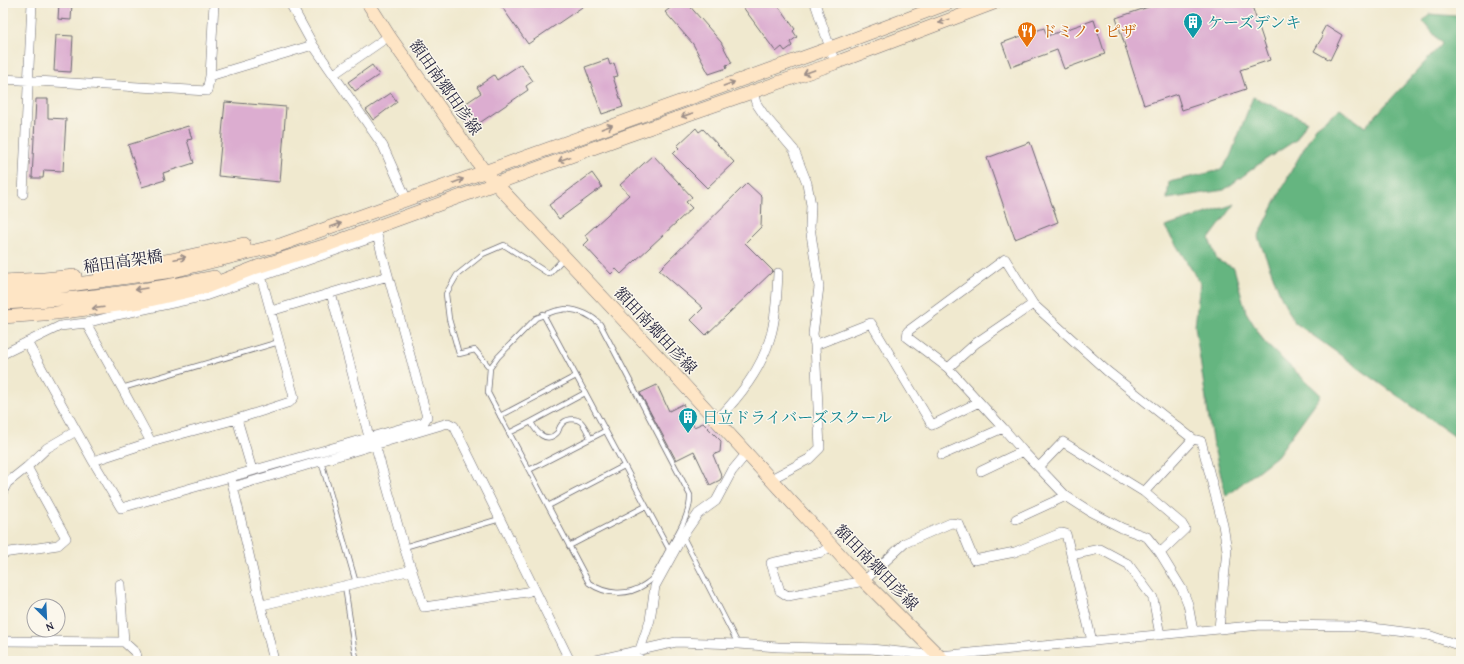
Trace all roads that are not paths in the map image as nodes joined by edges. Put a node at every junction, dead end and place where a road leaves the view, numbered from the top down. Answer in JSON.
{"nodes":[{"id":1,"x":32,"y":3,"type":"edge"},
{"id":2,"x":214,"y":3,"type":"edge"},
{"id":3,"x":290,"y":3,"type":"edge"},
{"id":4,"x":368,"y":3,"type":"edge"},
{"id":5,"x":815,"y":3,"type":"edge"},
{"id":6,"x":949,"y":3,"type":"edge"},
{"id":7,"x":994,"y":3,"type":"edge"},
{"id":8,"x":389,"y":36,"type":"junction"},
{"id":9,"x":313,"y":45,"type":"junction"},
{"id":10,"x":830,"y":48,"type":"junction"},
{"id":11,"x":835,"y":63,"type":"junction"},
{"id":12,"x":334,"y":74,"type":"junction"},
{"id":13,"x":210,"y":76,"type":"junction"},
{"id":14,"x":3,"y":79,"type":"edge"},
{"id":15,"x":29,"y":81,"type":"junction"},
{"id":16,"x":753,"y":92,"type":"junction"},
{"id":17,"x":484,"y":171,"type":"junction"},
{"id":18,"x":497,"y":184,"type":"junction"},
{"id":19,"x":23,"y":194,"type":"dead end"},
{"id":20,"x":407,"y":200,"type":"junction"},
{"id":21,"x":316,"y":232,"type":"junction"},
{"id":22,"x":376,"y":232,"type":"junction"},
{"id":23,"x":565,"y":257,"type":"junction"},
{"id":24,"x":259,"y":272,"type":"junction"},
{"id":25,"x":778,"y":274,"type":"dead end"},
{"id":26,"x":388,"y":276,"type":"junction"},
{"id":27,"x":3,"y":281,"type":"edge"},
{"id":28,"x":3,"y":290,"type":"edge"},
{"id":29,"x":331,"y":293,"type":"junction"},
{"id":30,"x":3,"y":303,"type":"edge"},
{"id":31,"x":1034,"y":304,"type":"junction"},
{"id":32,"x":270,"y":311,"type":"junction"},
{"id":33,"x":543,"y":314,"type":"junction"},
{"id":34,"x":3,"y":317,"type":"edge"},
{"id":35,"x":86,"y":323,"type":"junction"},
{"id":36,"x":27,"y":342,"type":"junction"},
{"id":37,"x":279,"y":342,"type":"junction"},
{"id":38,"x":814,"y":345,"type":"junction"},
{"id":39,"x":3,"y":354,"type":"edge"},
{"id":40,"x":490,"y":368,"type":"junction"},
{"id":41,"x":948,"y":368,"type":"junction"},
{"id":42,"x":576,"y":376,"type":"junction"},
{"id":43,"x":122,"y":388,"type":"junction"},
{"id":44,"x":585,"y":393,"type":"junction"},
{"id":45,"x":979,"y":402,"type":"junction"},
{"id":46,"x":500,"y":416,"type":"junction"},
{"id":47,"x":237,"y":419,"type":"junction"},
{"id":48,"x":716,"y":420,"type":"junction"},
{"id":49,"x":531,"y":422,"type":"junction"},
{"id":50,"x":1003,"y":428,"type":"junction"},
{"id":51,"x":76,"y":431,"type":"junction"},
{"id":52,"x":605,"y":431,"type":"junction"},
{"id":53,"x":509,"y":433,"type":"junction"},
{"id":54,"x":590,"y":438,"type":"junction"},
{"id":55,"x":1193,"y":439,"type":"junction"},
{"id":56,"x":372,"y":441,"type":"junction"},
{"id":57,"x":151,"y":442,"type":"junction"},
{"id":58,"x":1023,"y":451,"type":"junction"},
{"id":59,"x":747,"y":453,"type":"junction"},
{"id":60,"x":942,"y":455,"type":"dead end"},
{"id":61,"x":93,"y":461,"type":"junction"},
{"id":62,"x":321,"y":461,"type":"junction"},
{"id":63,"x":624,"y":466,"type":"junction"},
{"id":64,"x":27,"y":467,"type":"junction"},
{"id":65,"x":1039,"y":467,"type":"junction"},
{"id":66,"x":252,"y":470,"type":"junction"},
{"id":67,"x":529,"y":470,"type":"junction"},
{"id":68,"x":981,"y":472,"type":"dead end"},
{"id":69,"x":231,"y":477,"type":"junction"},
{"id":70,"x":771,"y":480,"type":"junction"},
{"id":71,"x":233,"y":487,"type":"junction"},
{"id":72,"x":3,"y":491,"type":"edge"},
{"id":73,"x":1144,"y":492,"type":"junction"},
{"id":74,"x":1066,"y":496,"type":"junction"},
{"id":75,"x":548,"y":506,"type":"junction"},
{"id":76,"x":646,"y":506,"type":"junction"},
{"id":77,"x":500,"y":519,"type":"junction"},
{"id":78,"x":1016,"y":519,"type":"dead end"},
{"id":79,"x":682,"y":537,"type":"junction"},
{"id":80,"x":832,"y":545,"type":"junction"},
{"id":81,"x":569,"y":546,"type":"junction"},
{"id":82,"x":404,"y":547,"type":"junction"},
{"id":83,"x":669,"y":549,"type":"junction"},
{"id":84,"x":3,"y":553,"type":"edge"},
{"id":85,"x":1160,"y":553,"type":"junction"},
{"id":86,"x":1071,"y":555,"type":"junction"},
{"id":87,"x":412,"y":570,"type":"junction"},
{"id":88,"x":864,"y":581,"type":"junction"},
{"id":89,"x":356,"y":583,"type":"junction"},
{"id":90,"x":120,"y":584,"type":"dead end"},
{"id":91,"x":344,"y":586,"type":"junction"},
{"id":92,"x":534,"y":589,"type":"junction"},
{"id":93,"x":262,"y":605,"type":"junction"},
{"id":94,"x":1220,"y":628,"type":"junction"},
{"id":95,"x":1193,"y":631,"type":"junction"},
{"id":96,"x":1160,"y":634,"type":"junction"},
{"id":97,"x":3,"y":640,"type":"edge"},
{"id":98,"x":1092,"y":641,"type":"junction"},
{"id":99,"x":124,"y":642,"type":"junction"},
{"id":100,"x":738,"y":644,"type":"junction"},
{"id":101,"x":1461,"y":646,"type":"edge"},
{"id":102,"x":641,"y":649,"type":"junction"},
{"id":103,"x":941,"y":658,"type":"edge"},
{"id":104,"x":138,"y":661,"type":"edge"},
{"id":105,"x":274,"y":661,"type":"edge"},
{"id":106,"x":357,"y":661,"type":"edge"},
{"id":107,"x":570,"y":661,"type":"edge"},
{"id":108,"x":592,"y":661,"type":"edge"},
{"id":109,"x":636,"y":661,"type":"edge"}],
"edges":[{"from":1,"to":15,"type":"street"},
{"from":2,"to":13,"type":"street"},
{"from":3,"to":9,"type":"street"},
{"from":4,"to":8,"type":"street","name":"額田南郷田彦線"},
{"from":5,"to":10,"type":"street"},
{"from":6,"to":10,"type":"street"},
{"from":7,"to":11,"type":"street","one_way":true},
{"from":8,"to":12,"type":"street"},
{"from":8,"to":17,"type":"street","name":"額田南郷田彦線"},
{"from":9,"to":12,"type":"street"},
{"from":9,"to":13,"type":"street"},
{"from":10,"to":11,"type":"street"},
{"from":17,"to":10,"type":"street","one_way":true},
{"from":11,"to":16,"type":"street","one_way":true},
{"from":12,"to":20,"type":"street"},
{"from":13,"to":15,"type":"street"},
{"from":14,"to":15,"type":"street"},
{"from":15,"to":19,"type":"street"},
{"from":16,"to":18,"type":"street","one_way":true},
{"from":16,"to":38,"type":"street"},
{"from":17,"to":18,"type":"street","name":"額田南郷田彦線"},
{"from":20,"to":17,"type":"street","one_way":true},
{"from":18,"to":22,"type":"street"},
{"from":18,"to":23,"type":"street","name":"額田南郷田彦線"},
{"from":21,"to":20,"type":"street","one_way":true},
{"from":27,"to":21,"type":"street","one_way":true},
{"from":21,"to":28,"type":"street","name":"稲田高架橋"},
{"from":22,"to":24,"type":"street"},
{"from":22,"to":26,"type":"street"},
{"from":23,"to":40,"type":"lane"},
{"from":23,"to":48,"type":"street","name":"額田南郷田彦線"},
{"from":24,"to":30,"type":"street","name":"稲田高架橋","one_way":true},
{"from":24,"to":32,"type":"street"},
{"from":24,"to":34,"type":"street","one_way":true},
{"from":24,"to":35,"type":"street"},
{"from":25,"to":48,"type":"street"},
{"from":26,"to":29,"type":"street"},
{"from":26,"to":56,"type":"street"},
{"from":29,"to":32,"type":"street"},
{"from":29,"to":56,"type":"street"},
{"from":31,"to":41,"type":"street"},
{"from":31,"to":41,"type":"street"},
{"from":31,"to":55,"type":"street"},
{"from":32,"to":37,"type":"street"},
{"from":33,"to":40,"type":"lane"},
{"from":33,"to":42,"type":"lane"},
{"from":33,"to":83,"type":"lane"},
{"from":35,"to":36,"type":"street"},
{"from":35,"to":43,"type":"street"},
{"from":36,"to":39,"type":"street"},
{"from":36,"to":51,"type":"street"},
{"from":37,"to":43,"type":"lane"},
{"from":37,"to":47,"type":"street"},
{"from":38,"to":45,"type":"street"},
{"from":38,"to":70,"type":"street"},
{"from":40,"to":46,"type":"lane"},
{"from":41,"to":45,"type":"street"},
{"from":42,"to":44,"type":"lane"},
{"from":42,"to":46,"type":"lane"},
{"from":43,"to":57,"type":"street"},
{"from":44,"to":49,"type":"lane"},
{"from":44,"to":52,"type":"lane"},
{"from":45,"to":50,"type":"street"},
{"from":46,"to":53,"type":"lane"},
{"from":47,"to":57,"type":"street"},
{"from":47,"to":66,"type":"street"},
{"from":48,"to":59,"type":"street","name":"額田南郷田彦線"},
{"from":49,"to":53,"type":"lane"},
{"from":49,"to":54,"type":"lane"},
{"from":50,"to":58,"type":"street"},
{"from":50,"to":60,"type":"street"},
{"from":51,"to":61,"type":"street"},
{"from":51,"to":64,"type":"street"},
{"from":52,"to":54,"type":"lane"},
{"from":52,"to":63,"type":"lane"},
{"from":53,"to":67,"type":"lane"},
{"from":54,"to":67,"type":"lane"},
{"from":55,"to":73,"type":"street"},
{"from":55,"to":94,"type":"street"},
{"from":56,"to":62,"type":"street"},
{"from":56,"to":66,"type":"street"},
{"from":56,"to":77,"type":"street"},
{"from":56,"to":82,"type":"street"},
{"from":57,"to":61,"type":"street"},
{"from":58,"to":65,"type":"street"},
{"from":58,"to":68,"type":"street"},
{"from":59,"to":70,"type":"street","name":"額田南郷田彦線"},
{"from":59,"to":79,"type":"street"},
{"from":61,"to":69,"type":"street"},
{"from":62,"to":71,"type":"street"},
{"from":62,"to":89,"type":"lane"},
{"from":63,"to":75,"type":"lane"},
{"from":63,"to":76,"type":"lane"},
{"from":64,"to":72,"type":"street"},
{"from":64,"to":84,"type":"street"},
{"from":65,"to":73,"type":"street"},
{"from":65,"to":74,"type":"street"},
{"from":66,"to":69,"type":"street"},
{"from":67,"to":75,"type":"lane"},
{"from":69,"to":71,"type":"street"},
{"from":70,"to":80,"type":"street","name":"額田南郷田彦線"},
{"from":71,"to":93,"type":"street"},
{"from":73,"to":85,"type":"street"},
{"from":74,"to":78,"type":"street"},
{"from":74,"to":85,"type":"street"},
{"from":75,"to":81,"type":"lane"},
{"from":76,"to":81,"type":"lane"},
{"from":76,"to":83,"type":"lane"},
{"from":77,"to":82,"type":"lane"},
{"from":77,"to":92,"type":"street"},
{"from":79,"to":100,"type":"lane"},
{"from":79,"to":102,"type":"street"},
{"from":80,"to":88,"type":"street","name":"額田南郷田彦線"},
{"from":80,"to":88,"type":"street"},
{"from":81,"to":83,"type":"lane"},
{"from":82,"to":87,"type":"street"},
{"from":85,"to":95,"type":"street"},
{"from":86,"to":88,"type":"street"},
{"from":86,"to":96,"type":"street"},
{"from":86,"to":98,"type":"street"},
{"from":87,"to":89,"type":"street"},
{"from":87,"to":92,"type":"street"},
{"from":88,"to":103,"type":"street","name":"額田南郷田彦線"},
{"from":89,"to":91,"type":"street"},
{"from":90,"to":99,"type":"street"},
{"from":91,"to":93,"type":"street"},
{"from":91,"to":106,"type":"lane"},
{"from":92,"to":107,"type":"street"},
{"from":93,"to":105,"type":"street"},
{"from":94,"to":95,"type":"street"},
{"from":94,"to":101,"type":"street"},
{"from":95,"to":96,"type":"street"},
{"from":96,"to":98,"type":"street"},
{"from":97,"to":99,"type":"street"},
{"from":98,"to":103,"type":"street"},
{"from":99,"to":104,"type":"street"},
{"from":100,"to":102,"type":"street"},
{"from":100,"to":103,"type":"street"},
{"from":102,"to":108,"type":"street"},
{"from":102,"to":109,"type":"street"}]}
